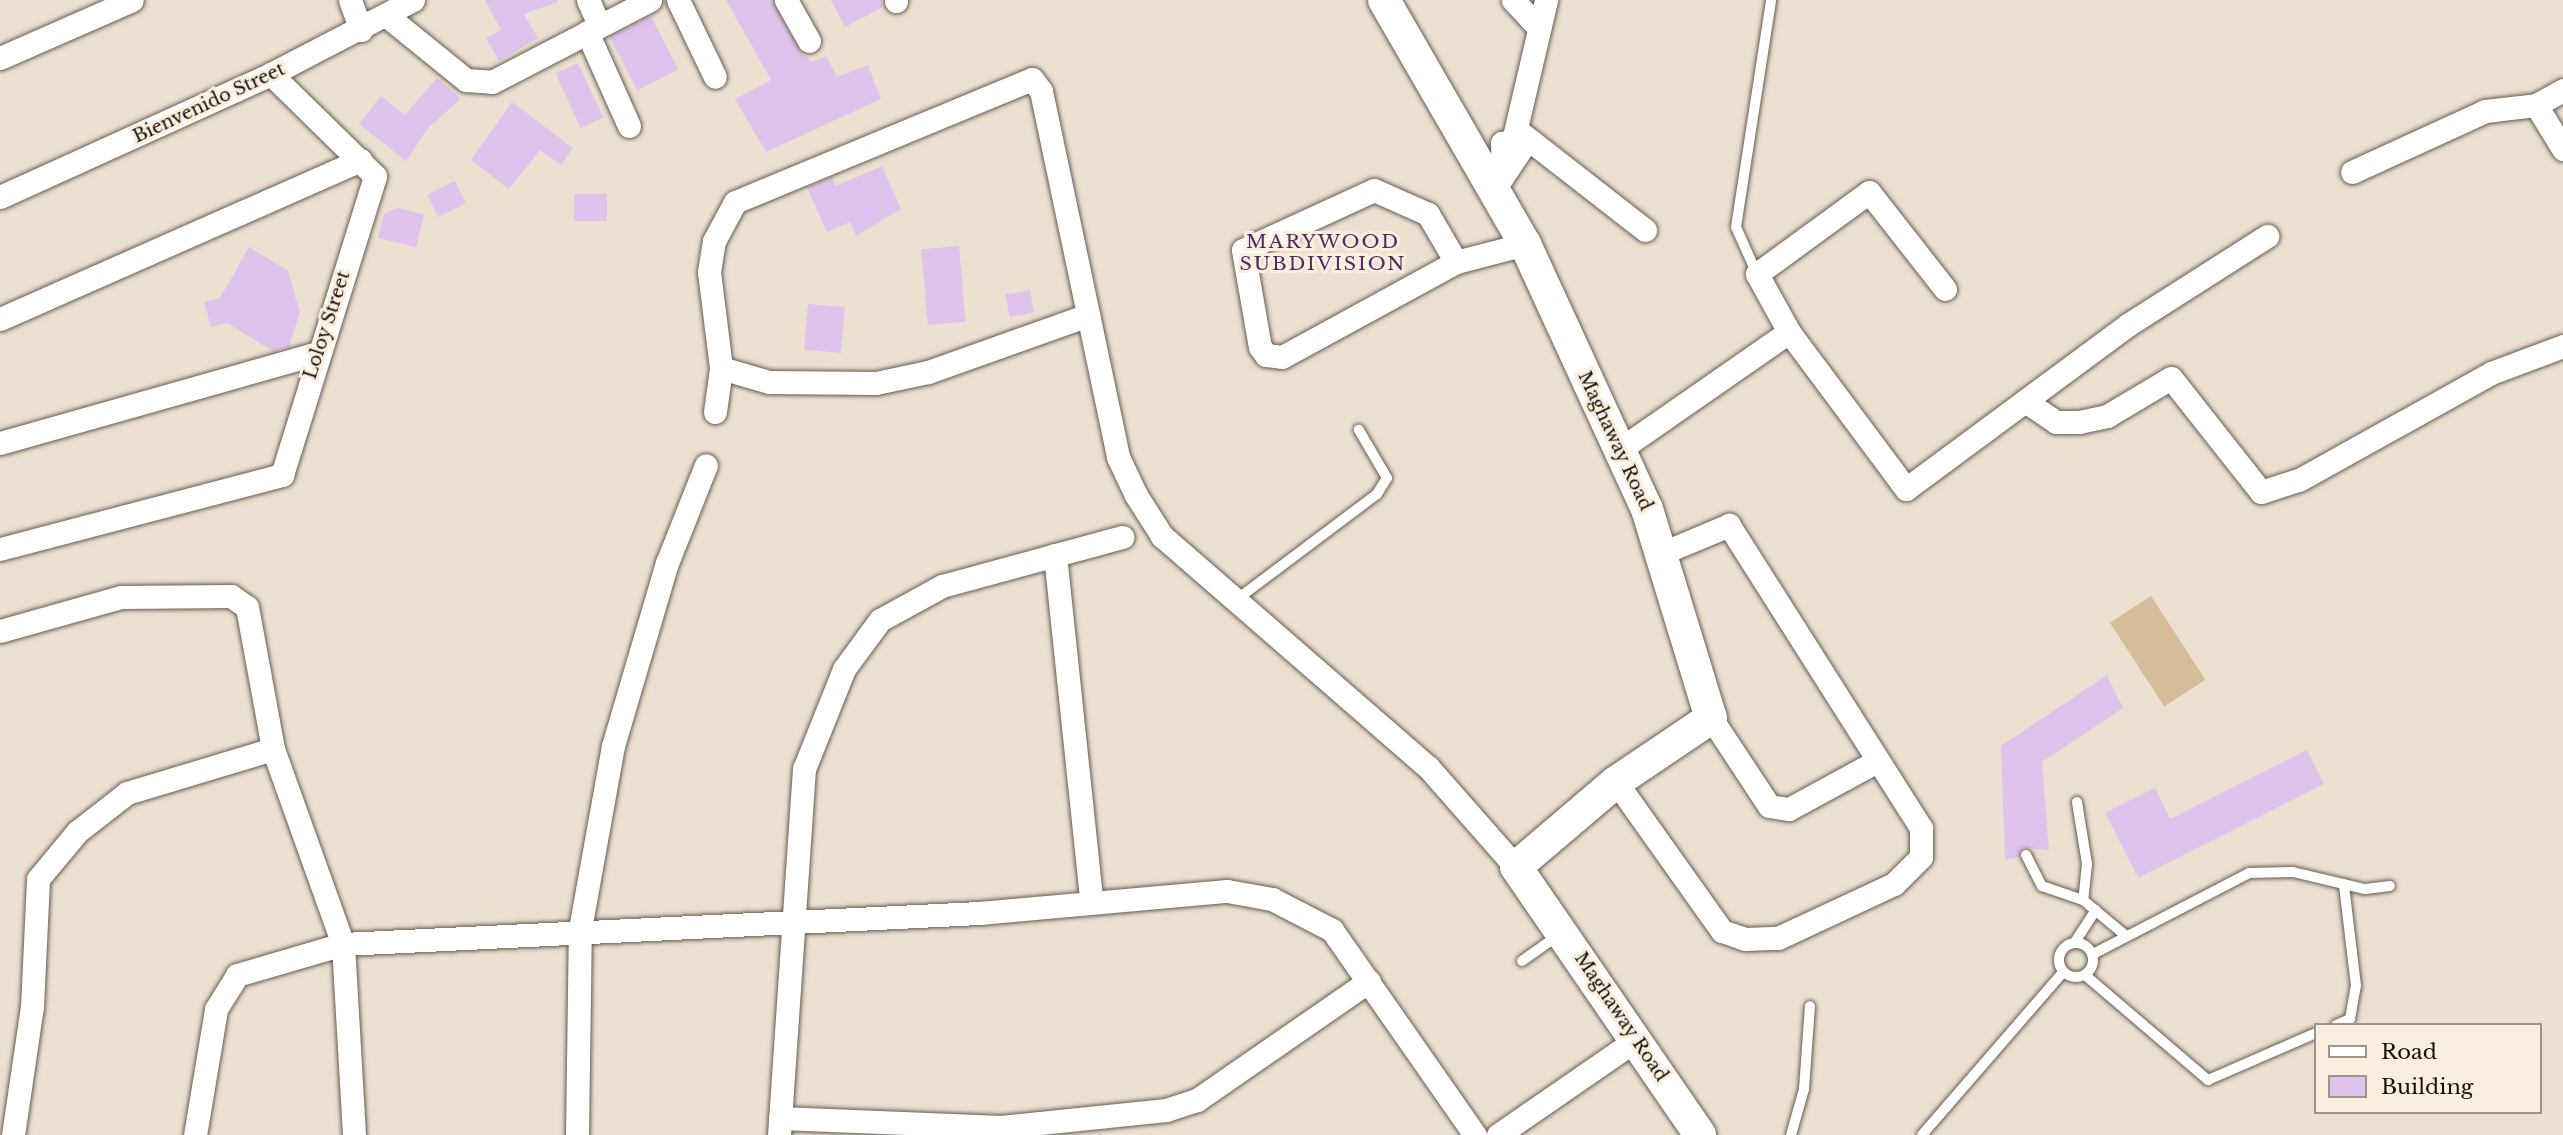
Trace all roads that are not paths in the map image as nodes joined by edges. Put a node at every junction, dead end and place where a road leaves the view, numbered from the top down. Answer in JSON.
{"nodes":[{"id":1,"x":132,"y":0,"type":"edge"},
{"id":2,"x":350,"y":0,"type":"edge"},
{"id":3,"x":414,"y":0,"type":"edge"},
{"id":4,"x":588,"y":0,"type":"edge"},
{"id":5,"x":650,"y":0,"type":"edge"},
{"id":6,"x":678,"y":0,"type":"edge"},
{"id":7,"x":786,"y":0,"type":"edge"},
{"id":8,"x":1384,"y":0,"type":"edge"},
{"id":9,"x":1513,"y":0,"type":"edge"},
{"id":10,"x":1546,"y":0,"type":"edge"},
{"id":11,"x":1771,"y":0,"type":"edge"},
{"id":12,"x":387,"y":16,"type":"junction"},
{"id":13,"x":593,"y":28,"type":"junction"},
{"id":14,"x":1539,"y":28,"type":"junction"},
{"id":15,"x":361,"y":30,"type":"junction"},
{"id":16,"x":809,"y":41,"type":"dead end"},
{"id":17,"x":0,"y":58,"type":"edge"},
{"id":18,"x":271,"y":74,"type":"junction"},
{"id":19,"x":715,"y":77,"type":"dead end"},
{"id":20,"x":2563,"y":90,"type":"edge"},
{"id":21,"x":2536,"y":104,"type":"junction"},
{"id":22,"x":629,"y":126,"type":"dead end"},
{"id":23,"x":1516,"y":136,"type":"junction"},
{"id":24,"x":2563,"y":149,"type":"edge"},
{"id":25,"x":368,"y":168,"type":"junction"},
{"id":26,"x":2352,"y":172,"type":"dead end"},
{"id":27,"x":1499,"y":178,"type":"junction"},
{"id":28,"x":0,"y":197,"type":"edge"},
{"id":29,"x":1645,"y":230,"type":"dead end"},
{"id":30,"x":2267,"y":236,"type":"dead end"},
{"id":31,"x":1525,"y":243,"type":"junction"},
{"id":32,"x":1456,"y":262,"type":"junction"},
{"id":33,"x":1757,"y":274,"type":"junction"},
{"id":34,"x":1945,"y":289,"type":"dead end"},
{"id":35,"x":1088,"y":315,"type":"junction"},
{"id":36,"x":0,"y":319,"type":"edge"},
{"id":37,"x":1789,"y":332,"type":"junction"},
{"id":38,"x":2563,"y":346,"type":"edge"},
{"id":39,"x":318,"y":353,"type":"junction"},
{"id":40,"x":720,"y":368,"type":"junction"},
{"id":41,"x":2025,"y":401,"type":"junction"},
{"id":42,"x":715,"y":412,"type":"dead end"},
{"id":43,"x":1359,"y":430,"type":"dead end"},
{"id":44,"x":0,"y":443,"type":"edge"},
{"id":45,"x":1619,"y":450,"type":"junction"},
{"id":46,"x":705,"y":465,"type":"dead end"},
{"id":47,"x":1122,"y":537,"type":"dead end"},
{"id":48,"x":0,"y":549,"type":"edge"},
{"id":49,"x":1055,"y":555,"type":"junction"},
{"id":50,"x":1660,"y":555,"type":"junction"},
{"id":51,"x":1236,"y":600,"type":"junction"},
{"id":52,"x":0,"y":631,"type":"edge"},
{"id":53,"x":1711,"y":718,"type":"junction"},
{"id":54,"x":273,"y":749,"type":"junction"},
{"id":55,"x":1877,"y":761,"type":"junction"},
{"id":56,"x":1616,"y":782,"type":"junction"},
{"id":57,"x":2077,"y":802,"type":"dead end"},
{"id":58,"x":2026,"y":855,"type":"dead end"},
{"id":59,"x":1516,"y":867,"type":"junction"},
{"id":60,"x":2344,"y":885,"type":"junction"},
{"id":61,"x":2390,"y":886,"type":"dead end"},
{"id":62,"x":1091,"y":900,"type":"junction"},
{"id":63,"x":2083,"y":900,"type":"junction"},
{"id":64,"x":2096,"y":910,"type":"junction"},
{"id":65,"x":789,"y":923,"type":"junction"},
{"id":66,"x":580,"y":929,"type":"junction"},
{"id":67,"x":1562,"y":932,"type":"junction"},
{"id":68,"x":2126,"y":936,"type":"junction"},
{"id":69,"x":2075,"y":942,"type":"junction"},
{"id":70,"x":343,"y":944,"type":"junction"},
{"id":71,"x":2093,"y":954,"type":"junction"},
{"id":72,"x":1522,"y":961,"type":"dead end"},
{"id":73,"x":2063,"y":972,"type":"junction"},
{"id":74,"x":2085,"y":975,"type":"junction"},
{"id":75,"x":1368,"y":981,"type":"junction"},
{"id":76,"x":1810,"y":1006,"type":"dead end"},
{"id":77,"x":2341,"y":1023,"type":"edge"},
{"id":78,"x":2314,"y":1034,"type":"edge"},
{"id":79,"x":1637,"y":1039,"type":"junction"},
{"id":80,"x":779,"y":1126,"type":"edge"},
{"id":81,"x":1000,"y":1131,"type":"edge"},
{"id":82,"x":13,"y":1135,"type":"edge"},
{"id":83,"x":195,"y":1135,"type":"edge"},
{"id":84,"x":354,"y":1135,"type":"edge"},
{"id":85,"x":577,"y":1135,"type":"edge"},
{"id":86,"x":1475,"y":1135,"type":"edge"},
{"id":87,"x":1498,"y":1135,"type":"edge"},
{"id":88,"x":1700,"y":1135,"type":"edge"},
{"id":89,"x":1791,"y":1135,"type":"edge"},
{"id":90,"x":1922,"y":1135,"type":"edge"}],
"edges":[{"from":1,"to":17,"type":"street"},
{"from":2,"to":15,"type":"street"},
{"from":3,"to":12,"type":"street","name":"Bienvenido Street"},
{"from":4,"to":13,"type":"street"},
{"from":5,"to":13,"type":"street"},
{"from":6,"to":19,"type":"street"},
{"from":7,"to":16,"type":"street"},
{"from":8,"to":27,"type":"street","name":"Maghaway Road"},
{"from":9,"to":14,"type":"street"},
{"from":10,"to":14,"type":"street"},
{"from":11,"to":33,"type":"lane"},
{"from":12,"to":13,"type":"street"},
{"from":12,"to":15,"type":"street","name":"Bienvenido Street"},
{"from":13,"to":22,"type":"street"},
{"from":14,"to":23,"type":"street"},
{"from":15,"to":18,"type":"street","name":"Bienvenido Street"},
{"from":18,"to":25,"type":"street"},
{"from":18,"to":28,"type":"street","name":"Bienvenido Street"},
{"from":20,"to":21,"type":"street"},
{"from":21,"to":24,"type":"street"},
{"from":21,"to":26,"type":"street"},
{"from":23,"to":27,"type":"street"},
{"from":23,"to":29,"type":"street"},
{"from":25,"to":36,"type":"street"},
{"from":25,"to":39,"type":"street","name":"Loloy Street"},
{"from":27,"to":31,"type":"street","name":"Maghaway Road"},
{"from":30,"to":41,"type":"street"},
{"from":31,"to":32,"type":"street"},
{"from":31,"to":45,"type":"street","name":"Maghaway Road"},
{"from":32,"to":32,"type":"street"},
{"from":33,"to":34,"type":"street"},
{"from":33,"to":37,"type":"street"},
{"from":35,"to":40,"type":"street"},
{"from":35,"to":40,"type":"street","name":"Maghaway Road"},
{"from":35,"to":51,"type":"street","name":"Maghaway Road"},
{"from":37,"to":41,"type":"street"},
{"from":37,"to":45,"type":"street"},
{"from":38,"to":41,"type":"street"},
{"from":39,"to":44,"type":"street"},
{"from":39,"to":48,"type":"street","name":"Loloy Street"},
{"from":40,"to":42,"type":"street"},
{"from":43,"to":51,"type":"lane"},
{"from":45,"to":50,"type":"street","name":"Maghaway Road"},
{"from":46,"to":66,"type":"street"},
{"from":47,"to":49,"type":"street"},
{"from":49,"to":62,"type":"street"},
{"from":49,"to":65,"type":"street"},
{"from":50,"to":53,"type":"street","name":"Maghaway Road"},
{"from":50,"to":55,"type":"street"},
{"from":51,"to":59,"type":"street","name":"Maghaway Road"},
{"from":52,"to":54,"type":"street"},
{"from":53,"to":55,"type":"street"},
{"from":53,"to":56,"type":"street"},
{"from":54,"to":70,"type":"street"},
{"from":54,"to":82,"type":"street"},
{"from":55,"to":56,"type":"street"},
{"from":56,"to":59,"type":"street"},
{"from":57,"to":63,"type":"lane"},
{"from":58,"to":63,"type":"lane"},
{"from":59,"to":67,"type":"street","name":"Maghaway Road"},
{"from":60,"to":61,"type":"lane"},
{"from":60,"to":68,"type":"lane"},
{"from":60,"to":77,"type":"lane"},
{"from":62,"to":65,"type":"street"},
{"from":62,"to":75,"type":"street"},
{"from":63,"to":64,"type":"lane"},
{"from":64,"to":68,"type":"lane"},
{"from":64,"to":69,"type":"lane"},
{"from":65,"to":66,"type":"street"},
{"from":65,"to":80,"type":"street"},
{"from":66,"to":70,"type":"street"},
{"from":66,"to":85,"type":"street"},
{"from":67,"to":72,"type":"lane"},
{"from":67,"to":79,"type":"street","name":"Maghaway Road"},
{"from":68,"to":71,"type":"lane"},
{"from":69,"to":71,"type":"lane"},
{"from":69,"to":73,"type":"lane"},
{"from":70,"to":83,"type":"street"},
{"from":70,"to":84,"type":"street"},
{"from":71,"to":74,"type":"lane"},
{"from":73,"to":74,"type":"lane"},
{"from":73,"to":90,"type":"lane"},
{"from":74,"to":78,"type":"lane"},
{"from":75,"to":81,"type":"street"},
{"from":75,"to":86,"type":"street"},
{"from":76,"to":89,"type":"lane"},
{"from":79,"to":87,"type":"street"},
{"from":79,"to":88,"type":"street","name":"Maghaway Road"},
{"from":80,"to":81,"type":"street"}]}
